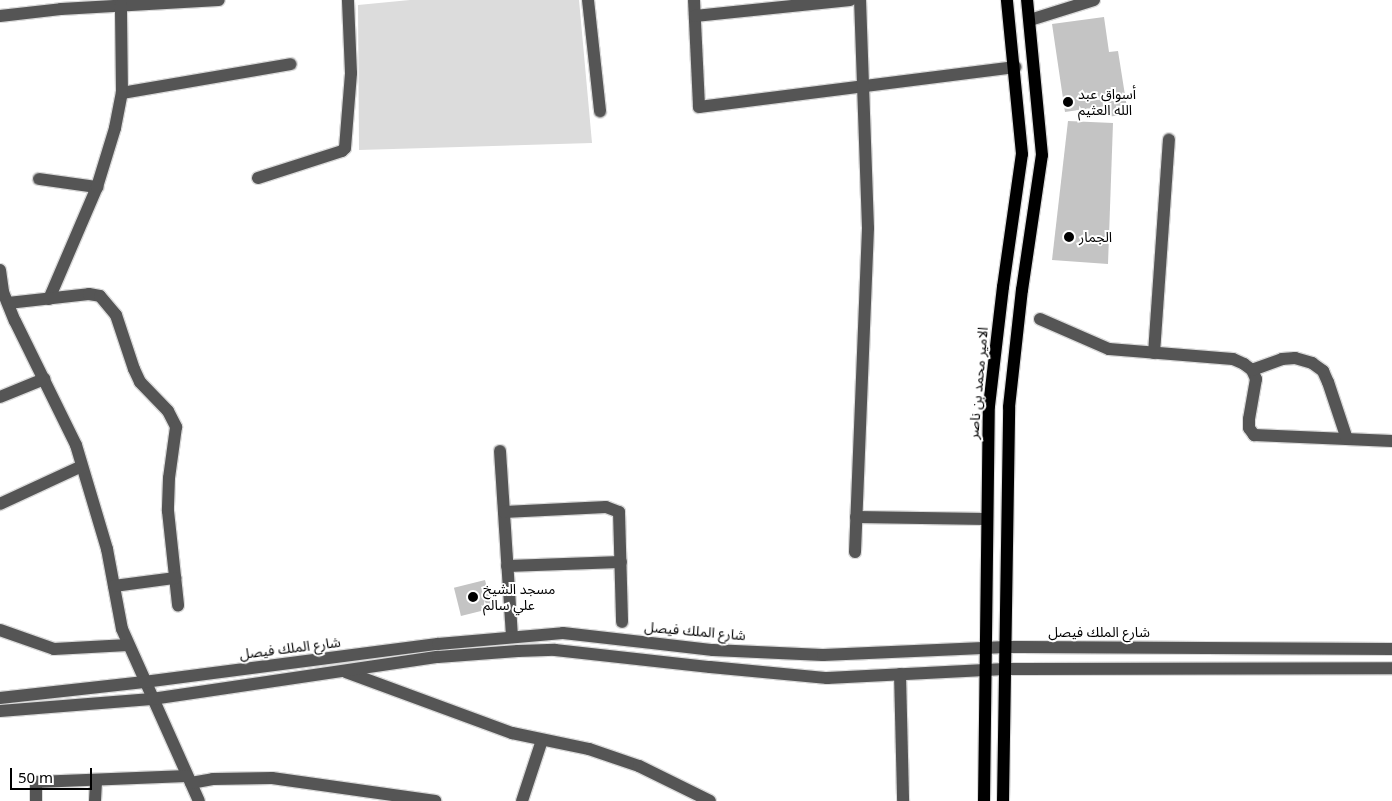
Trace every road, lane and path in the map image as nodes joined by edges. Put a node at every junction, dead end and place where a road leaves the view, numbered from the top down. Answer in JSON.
{"nodes":[{"id":1,"x":219,"y":0,"type":"edge"},
{"id":2,"x":348,"y":0,"type":"edge"},
{"id":3,"x":588,"y":0,"type":"edge"},
{"id":4,"x":694,"y":0,"type":"edge"},
{"id":5,"x":850,"y":0,"type":"edge"},
{"id":6,"x":860,"y":0,"type":"edge"},
{"id":7,"x":1007,"y":0,"type":"edge"},
{"id":8,"x":1028,"y":0,"type":"edge"},
{"id":9,"x":1094,"y":0,"type":"edge"},
{"id":10,"x":121,"y":5,"type":"junction"},
{"id":11,"x":0,"y":16,"type":"edge"},
{"id":12,"x":694,"y":16,"type":"junction"},
{"id":13,"x":1030,"y":20,"type":"junction"},
{"id":14,"x":291,"y":64,"type":"dead end"},
{"id":15,"x":1015,"y":67,"type":"junction"},
{"id":16,"x":864,"y":86,"type":"junction"},
{"id":17,"x":122,"y":93,"type":"junction"},
{"id":18,"x":600,"y":111,"type":"dead end"},
{"id":19,"x":1169,"y":140,"type":"dead end"},
{"id":20,"x":258,"y":178,"type":"dead end"},
{"id":21,"x":39,"y":179,"type":"dead end"},
{"id":22,"x":97,"y":187,"type":"junction"},
{"id":23,"x":0,"y":270,"type":"edge"},
{"id":24,"x":49,"y":299,"type":"junction"},
{"id":25,"x":7,"y":311,"type":"edge"},
{"id":26,"x":1040,"y":319,"type":"dead end"},
{"id":27,"x":1154,"y":353,"type":"junction"},
{"id":28,"x":1252,"y":370,"type":"junction"},
{"id":29,"x":44,"y":379,"type":"junction"},
{"id":30,"x":0,"y":397,"type":"edge"},
{"id":31,"x":1347,"y":439,"type":"junction"},
{"id":32,"x":1392,"y":441,"type":"edge"},
{"id":33,"x":500,"y":451,"type":"dead end"},
{"id":34,"x":82,"y":466,"type":"junction"},
{"id":35,"x":0,"y":504,"type":"edge"},
{"id":36,"x":504,"y":512,"type":"junction"},
{"id":37,"x":856,"y":517,"type":"junction"},
{"id":38,"x":987,"y":519,"type":"junction"},
{"id":39,"x":856,"y":552,"type":"dead end"},
{"id":40,"x":621,"y":562,"type":"junction"},
{"id":41,"x":507,"y":566,"type":"junction"},
{"id":42,"x":175,"y":578,"type":"junction"},
{"id":43,"x":114,"y":586,"type":"junction"},
{"id":44,"x":178,"y":605,"type":"dead end"},
{"id":45,"x":622,"y":622,"type":"dead end"},
{"id":46,"x":0,"y":630,"type":"edge"},
{"id":47,"x":512,"y":636,"type":"junction"},
{"id":48,"x":128,"y":645,"type":"junction"},
{"id":49,"x":1006,"y":647,"type":"junction"},
{"id":50,"x":986,"y":648,"type":"junction"},
{"id":51,"x":1392,"y":649,"type":"edge"},
{"id":52,"x":1392,"y":668,"type":"edge"},
{"id":53,"x":1005,"y":669,"type":"junction"},
{"id":54,"x":985,"y":670,"type":"junction"},
{"id":55,"x":343,"y":671,"type":"junction"},
{"id":56,"x":900,"y":674,"type":"junction"},
{"id":57,"x":144,"y":682,"type":"junction"},
{"id":58,"x":0,"y":698,"type":"edge"},
{"id":59,"x":152,"y":699,"type":"junction"},
{"id":60,"x":0,"y":711,"type":"edge"},
{"id":61,"x":542,"y":740,"type":"junction"},
{"id":62,"x":189,"y":779,"type":"junction"},
{"id":63,"x":96,"y":780,"type":"junction"},
{"id":64,"x":36,"y":801,"type":"edge"},
{"id":65,"x":95,"y":801,"type":"edge"},
{"id":66,"x":199,"y":801,"type":"edge"},
{"id":67,"x":435,"y":801,"type":"edge"},
{"id":68,"x":522,"y":801,"type":"edge"},
{"id":69,"x":710,"y":801,"type":"edge"},
{"id":70,"x":903,"y":801,"type":"edge"},
{"id":71,"x":984,"y":801,"type":"edge"},
{"id":72,"x":1004,"y":801,"type":"edge"}],
"edges":[{"from":1,"to":10,"type":"street"},
{"from":2,"to":20,"type":"street"},
{"from":3,"to":18,"type":"street"},
{"from":4,"to":12,"type":"street"},
{"from":5,"to":12,"type":"street"},
{"from":6,"to":16,"type":"street"},
{"from":7,"to":15,"type":"main road","name":"الامير محمد بن ناصر"},
{"from":8,"to":13,"type":"main road"},
{"from":9,"to":13,"type":"street"},
{"from":10,"to":11,"type":"street"},
{"from":10,"to":17,"type":"street"},
{"from":12,"to":16,"type":"street"},
{"from":13,"to":49,"type":"main road"},
{"from":14,"to":17,"type":"street"},
{"from":15,"to":16,"type":"street"},
{"from":15,"to":38,"type":"main road","name":"الامير محمد بن ناصر"},
{"from":16,"to":37,"type":"street"},
{"from":17,"to":22,"type":"street"},
{"from":19,"to":27,"type":"street"},
{"from":21,"to":22,"type":"street"},
{"from":22,"to":24,"type":"street"},
{"from":23,"to":25,"type":"street"},
{"from":24,"to":25,"type":"street"},
{"from":24,"to":42,"type":"street"},
{"from":25,"to":29,"type":"street"},
{"from":26,"to":27,"type":"street"},
{"from":27,"to":28,"type":"street"},
{"from":28,"to":31,"type":"street"},
{"from":28,"to":31,"type":"street"},
{"from":29,"to":30,"type":"street"},
{"from":29,"to":34,"type":"street"},
{"from":31,"to":32,"type":"street"},
{"from":33,"to":36,"type":"street"},
{"from":34,"to":35,"type":"street"},
{"from":34,"to":43,"type":"street"},
{"from":36,"to":40,"type":"street"},
{"from":36,"to":41,"type":"street"},
{"from":37,"to":38,"type":"street"},
{"from":37,"to":39,"type":"street"},
{"from":38,"to":50,"type":"main road","name":"الامير محمد بن ناصر"},
{"from":40,"to":41,"type":"street"},
{"from":40,"to":45,"type":"street"},
{"from":41,"to":47,"type":"street"},
{"from":42,"to":43,"type":"street"},
{"from":42,"to":44,"type":"street"},
{"from":43,"to":48,"type":"street"},
{"from":46,"to":48,"type":"street"},
{"from":47,"to":50,"type":"street","name":"شارع الملك فيصل"},
{"from":47,"to":57,"type":"street","name":"شارع الملك فيصل"},
{"from":48,"to":57,"type":"street"},
{"from":49,"to":50,"type":"street","name":"شارع الملك فيصل"},
{"from":49,"to":51,"type":"street","name":"شارع الملك فيصل"},
{"from":49,"to":53,"type":"main road"},
{"from":50,"to":54,"type":"main road","name":"الامير محمد بن ناصر"},
{"from":52,"to":53,"type":"street"},
{"from":53,"to":54,"type":"street"},
{"from":53,"to":72,"type":"main road"},
{"from":54,"to":56,"type":"street"},
{"from":54,"to":71,"type":"main road","name":"الامير محمد بن ناصر"},
{"from":55,"to":56,"type":"street"},
{"from":55,"to":59,"type":"street"},
{"from":55,"to":61,"type":"street"},
{"from":56,"to":70,"type":"street"},
{"from":57,"to":58,"type":"street","name":"شارع الملك فيصل"},
{"from":57,"to":59,"type":"street"},
{"from":59,"to":60,"type":"street"},
{"from":59,"to":62,"type":"street"},
{"from":61,"to":68,"type":"street"},
{"from":61,"to":69,"type":"street"},
{"from":62,"to":63,"type":"street"},
{"from":62,"to":66,"type":"street"},
{"from":62,"to":67,"type":"street"},
{"from":63,"to":64,"type":"street"},
{"from":63,"to":65,"type":"street"}]}
